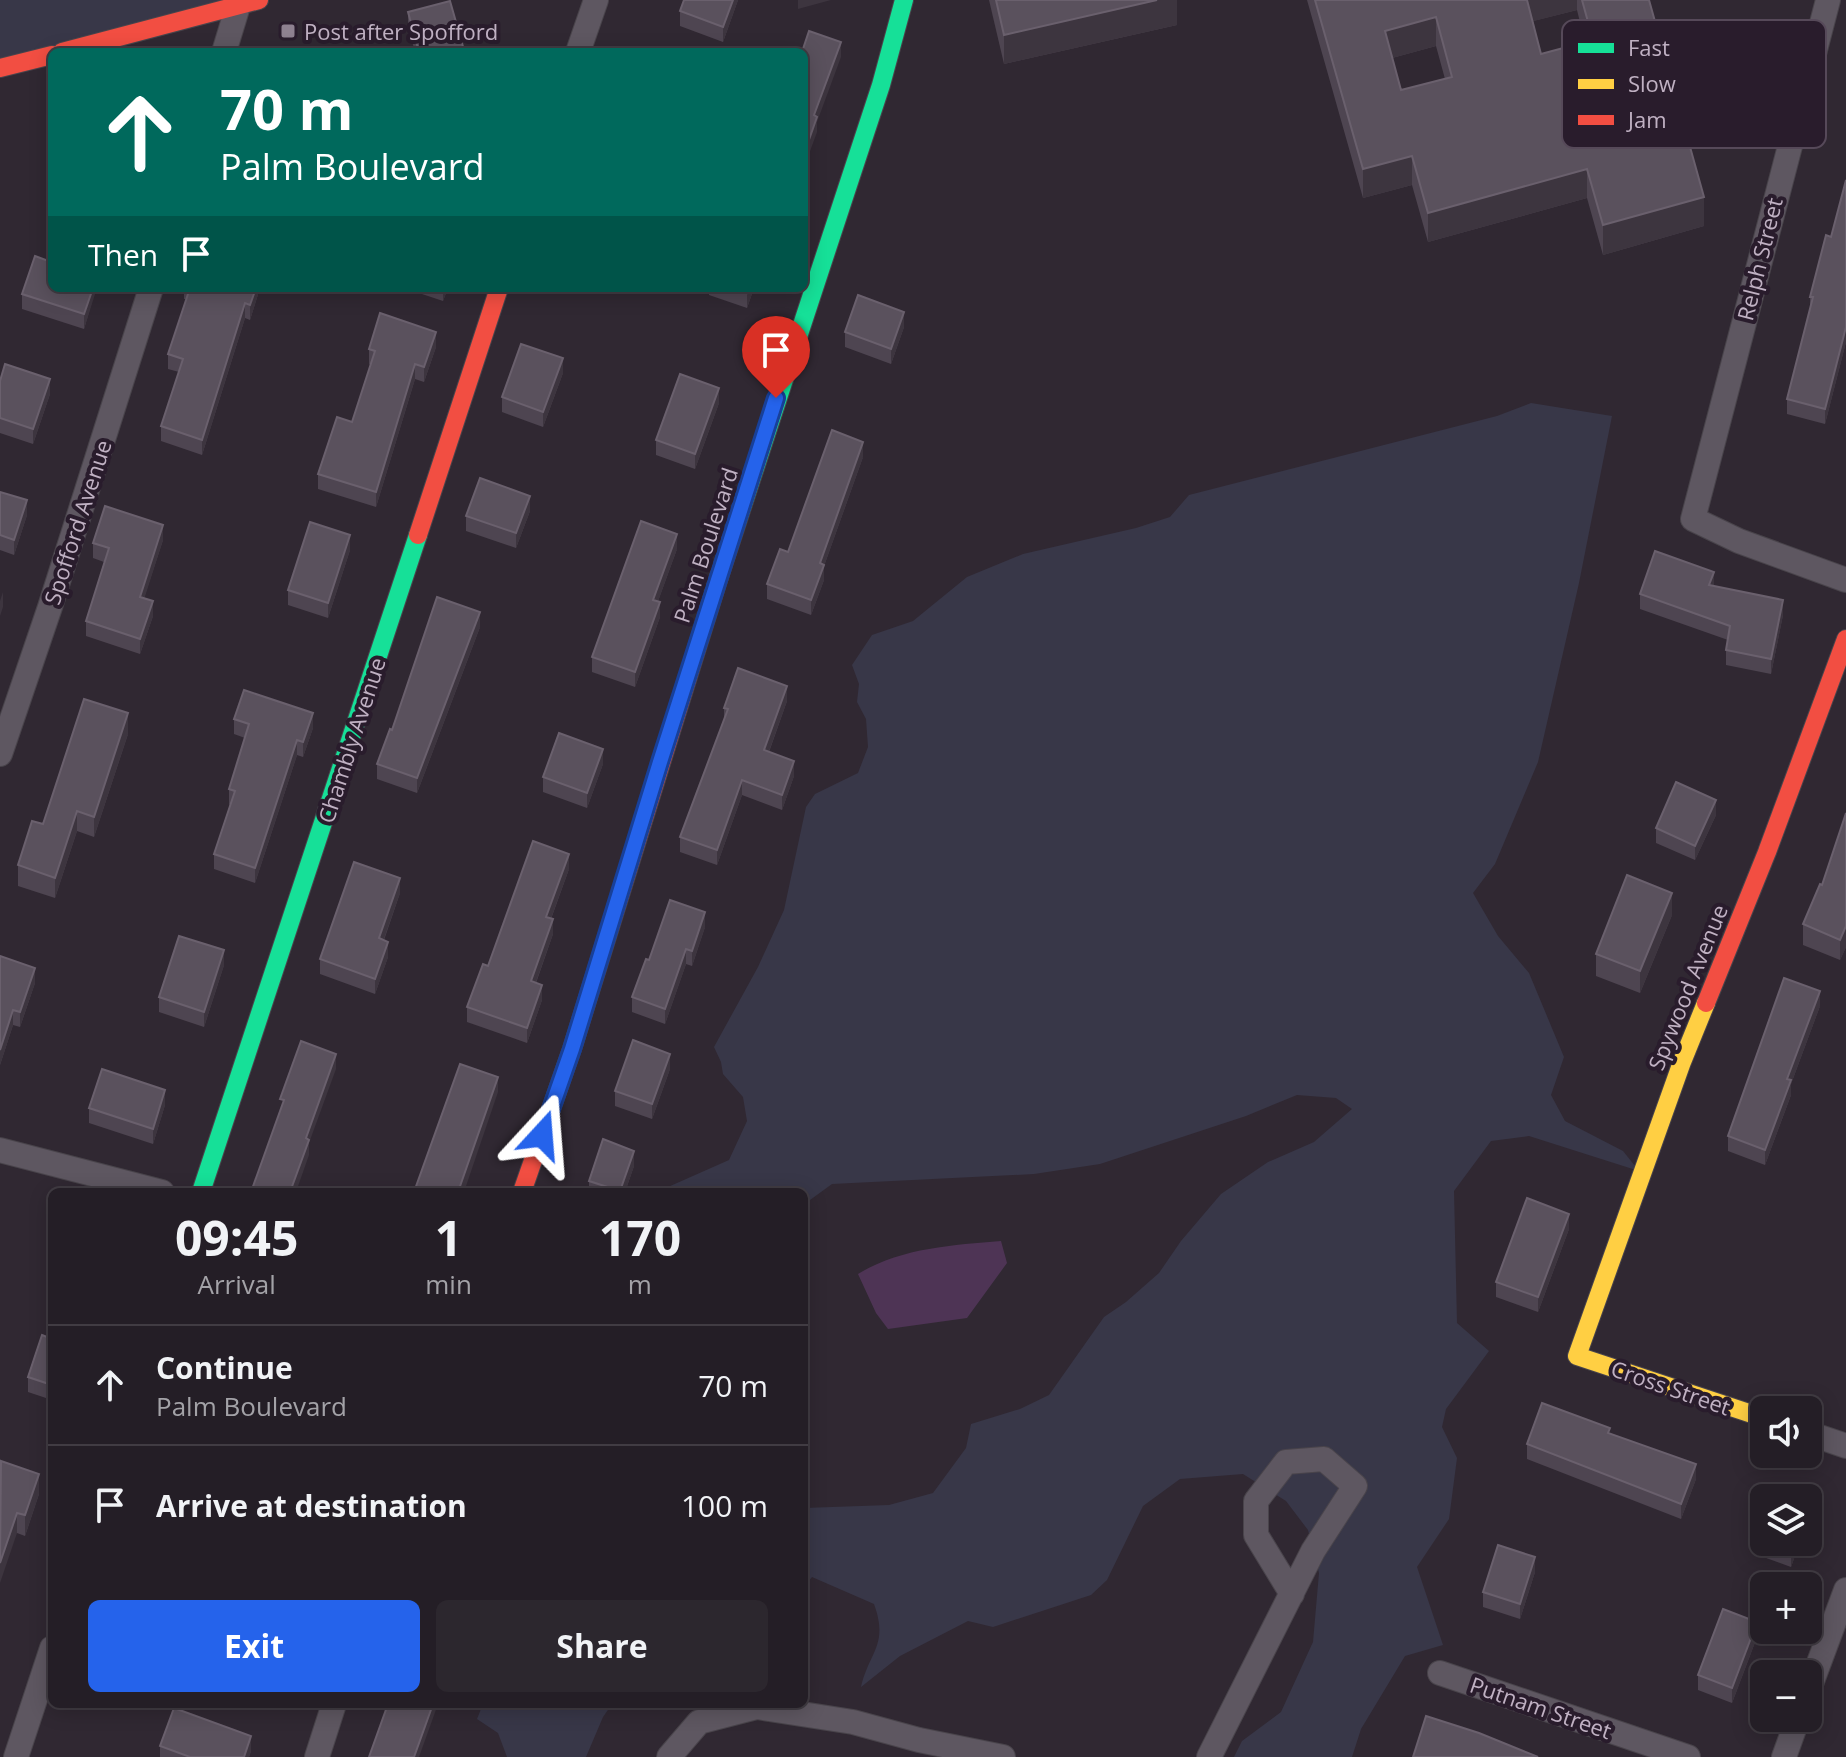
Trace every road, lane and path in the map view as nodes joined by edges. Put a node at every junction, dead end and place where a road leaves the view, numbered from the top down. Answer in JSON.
{"nodes":[{"id":1,"x":596,"y":0,"type":"edge"},
{"id":2,"x":904,"y":0,"type":"edge"},
{"id":3,"x":1828,"y":0,"type":"edge"},
{"id":4,"x":249,"y":3,"type":"edge"},
{"id":5,"x":1823,"y":20,"type":"edge"},
{"id":6,"x":77,"y":48,"type":"edge"},
{"id":7,"x":226,"y":48,"type":"edge"},
{"id":8,"x":579,"y":48,"type":"edge"},
{"id":9,"x":48,"y":56,"type":"edge"},
{"id":10,"x":0,"y":68,"type":"edge"},
{"id":11,"x":1790,"y":148,"type":"edge"},
{"id":12,"x":150,"y":292,"type":"edge"},
{"id":13,"x":498,"y":292,"type":"edge"},
{"id":14,"x":1846,"y":580,"type":"edge"},
{"id":15,"x":1846,"y":639,"type":"edge"},
{"id":16,"x":0,"y":754,"type":"edge"},
{"id":17,"x":0,"y":1150,"type":"edge"},
{"id":18,"x":147,"y":1188,"type":"edge"},
{"id":19,"x":202,"y":1188,"type":"edge"},
{"id":20,"x":523,"y":1188,"type":"edge"},
{"id":21,"x":1577,"y":1356,"type":"joint"},
{"id":22,"x":1750,"y":1413,"type":"edge"},
{"id":23,"x":1822,"y":1438,"type":"edge"},
{"id":24,"x":1846,"y":1446,"type":"edge"},
{"id":25,"x":1846,"y":1590,"type":"edge"},
{"id":26,"x":1292,"y":1594,"type":"junction"},
{"id":27,"x":48,"y":1660,"type":"edge"},
{"id":28,"x":1820,"y":1660,"type":"edge"},
{"id":29,"x":1440,"y":1673,"type":"dead end"},
{"id":30,"x":333,"y":1708,"type":"edge"},
{"id":31,"x":753,"y":1708,"type":"edge"},
{"id":32,"x":763,"y":1708,"type":"edge"},
{"id":33,"x":1793,"y":1732,"type":"edge"},
{"id":34,"x":16,"y":1757,"type":"edge"},
{"id":35,"x":317,"y":1757,"type":"edge"},
{"id":36,"x":669,"y":1757,"type":"edge"},
{"id":37,"x":1003,"y":1757,"type":"edge"},
{"id":38,"x":1209,"y":1757,"type":"edge"},
{"id":39,"x":1688,"y":1757,"type":"edge"},
{"id":40,"x":1784,"y":1757,"type":"edge"}],
"edges":[{"from":1,"to":8,"type":"street"},
{"from":2,"to":20,"type":"street","name":"Palm Boulevard"},
{"from":3,"to":5,"type":"street","name":"Relph Street"},
{"from":4,"to":6,"type":"street"},
{"from":4,"to":7,"type":"street"},
{"from":9,"to":10,"type":"street"},
{"from":11,"to":14,"type":"street","name":"Relph Street"},
{"from":12,"to":16,"type":"street","name":"Spofford Avenue"},
{"from":13,"to":19,"type":"street","name":"Chambly Avenue"},
{"from":15,"to":21,"type":"street","name":"Spywood Avenue"},
{"from":17,"to":18,"type":"street"},
{"from":21,"to":22,"type":"street","name":"Cross Street"},
{"from":23,"to":24,"type":"street"},
{"from":25,"to":28,"type":"street"},
{"from":26,"to":26,"type":"street"},
{"from":26,"to":38,"type":"street"},
{"from":27,"to":34,"type":"street"},
{"from":29,"to":39,"type":"street","name":"Putnam Street"},
{"from":30,"to":35,"type":"street"},
{"from":31,"to":36,"type":"street"},
{"from":32,"to":37,"type":"street"},
{"from":33,"to":40,"type":"street"}]}
